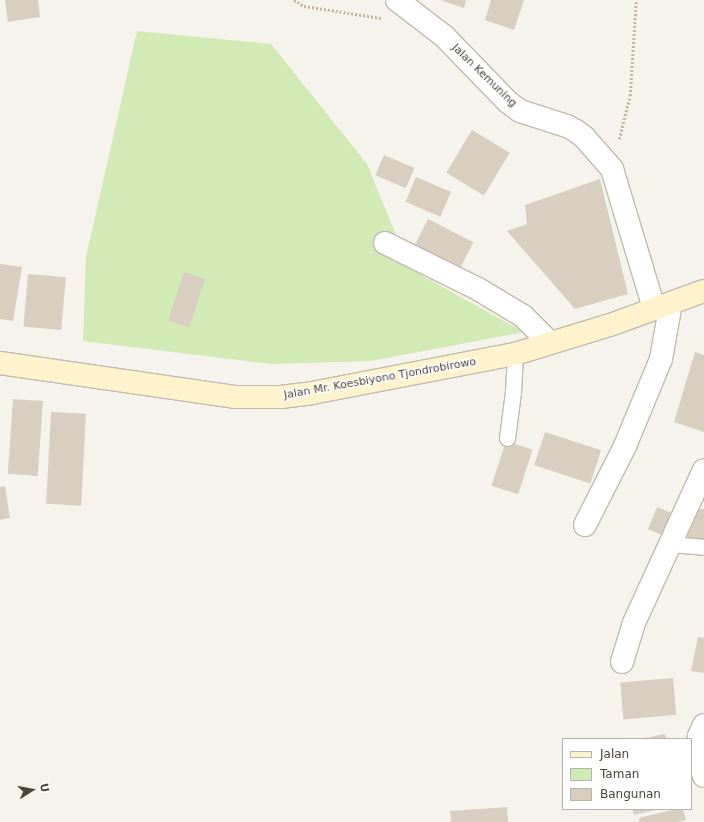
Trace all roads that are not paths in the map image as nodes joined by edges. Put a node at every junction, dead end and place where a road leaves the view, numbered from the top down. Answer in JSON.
{"nodes":[{"id":1,"x":401,"y":3,"type":"edge"},
{"id":2,"x":385,"y":243,"type":"dead end"},
{"id":3,"x":704,"y":291,"type":"edge"},
{"id":4,"x":663,"y":306,"type":"junction"},
{"id":5,"x":550,"y":343,"type":"junction"},
{"id":6,"x":515,"y":354,"type":"junction"},
{"id":7,"x":0,"y":363,"type":"edge"},
{"id":8,"x":507,"y":438,"type":"dead end"},
{"id":9,"x":704,"y":470,"type":"edge"},
{"id":10,"x":585,"y":525,"type":"dead end"},
{"id":11,"x":671,"y":544,"type":"junction"},
{"id":12,"x":704,"y":547,"type":"edge"},
{"id":13,"x":622,"y":662,"type":"dead end"},
{"id":14,"x":704,"y":725,"type":"edge"},
{"id":15,"x":704,"y":776,"type":"edge"}],
"edges":[{"from":1,"to":4,"type":"street","name":"Jalan Kemuning"},
{"from":2,"to":5,"type":"street"},
{"from":3,"to":4,"type":"main road","name":"Jalan Mr. Koesbiyono Tjondrobirowo"},
{"from":4,"to":5,"type":"main road","name":"Jalan Mr. Koesbiyono Tjondrobirowo"},
{"from":4,"to":10,"type":"street"},
{"from":5,"to":6,"type":"main road","name":"Jalan Mr. Koesbiyono Tjondrobirowo"},
{"from":6,"to":7,"type":"main road","name":"Jalan Mr. Koesbiyono Tjondrobirowo"},
{"from":6,"to":8,"type":"lane"},
{"from":9,"to":11,"type":"street"},
{"from":11,"to":12,"type":"lane"},
{"from":11,"to":13,"type":"street"},
{"from":14,"to":15,"type":"street"}]}
